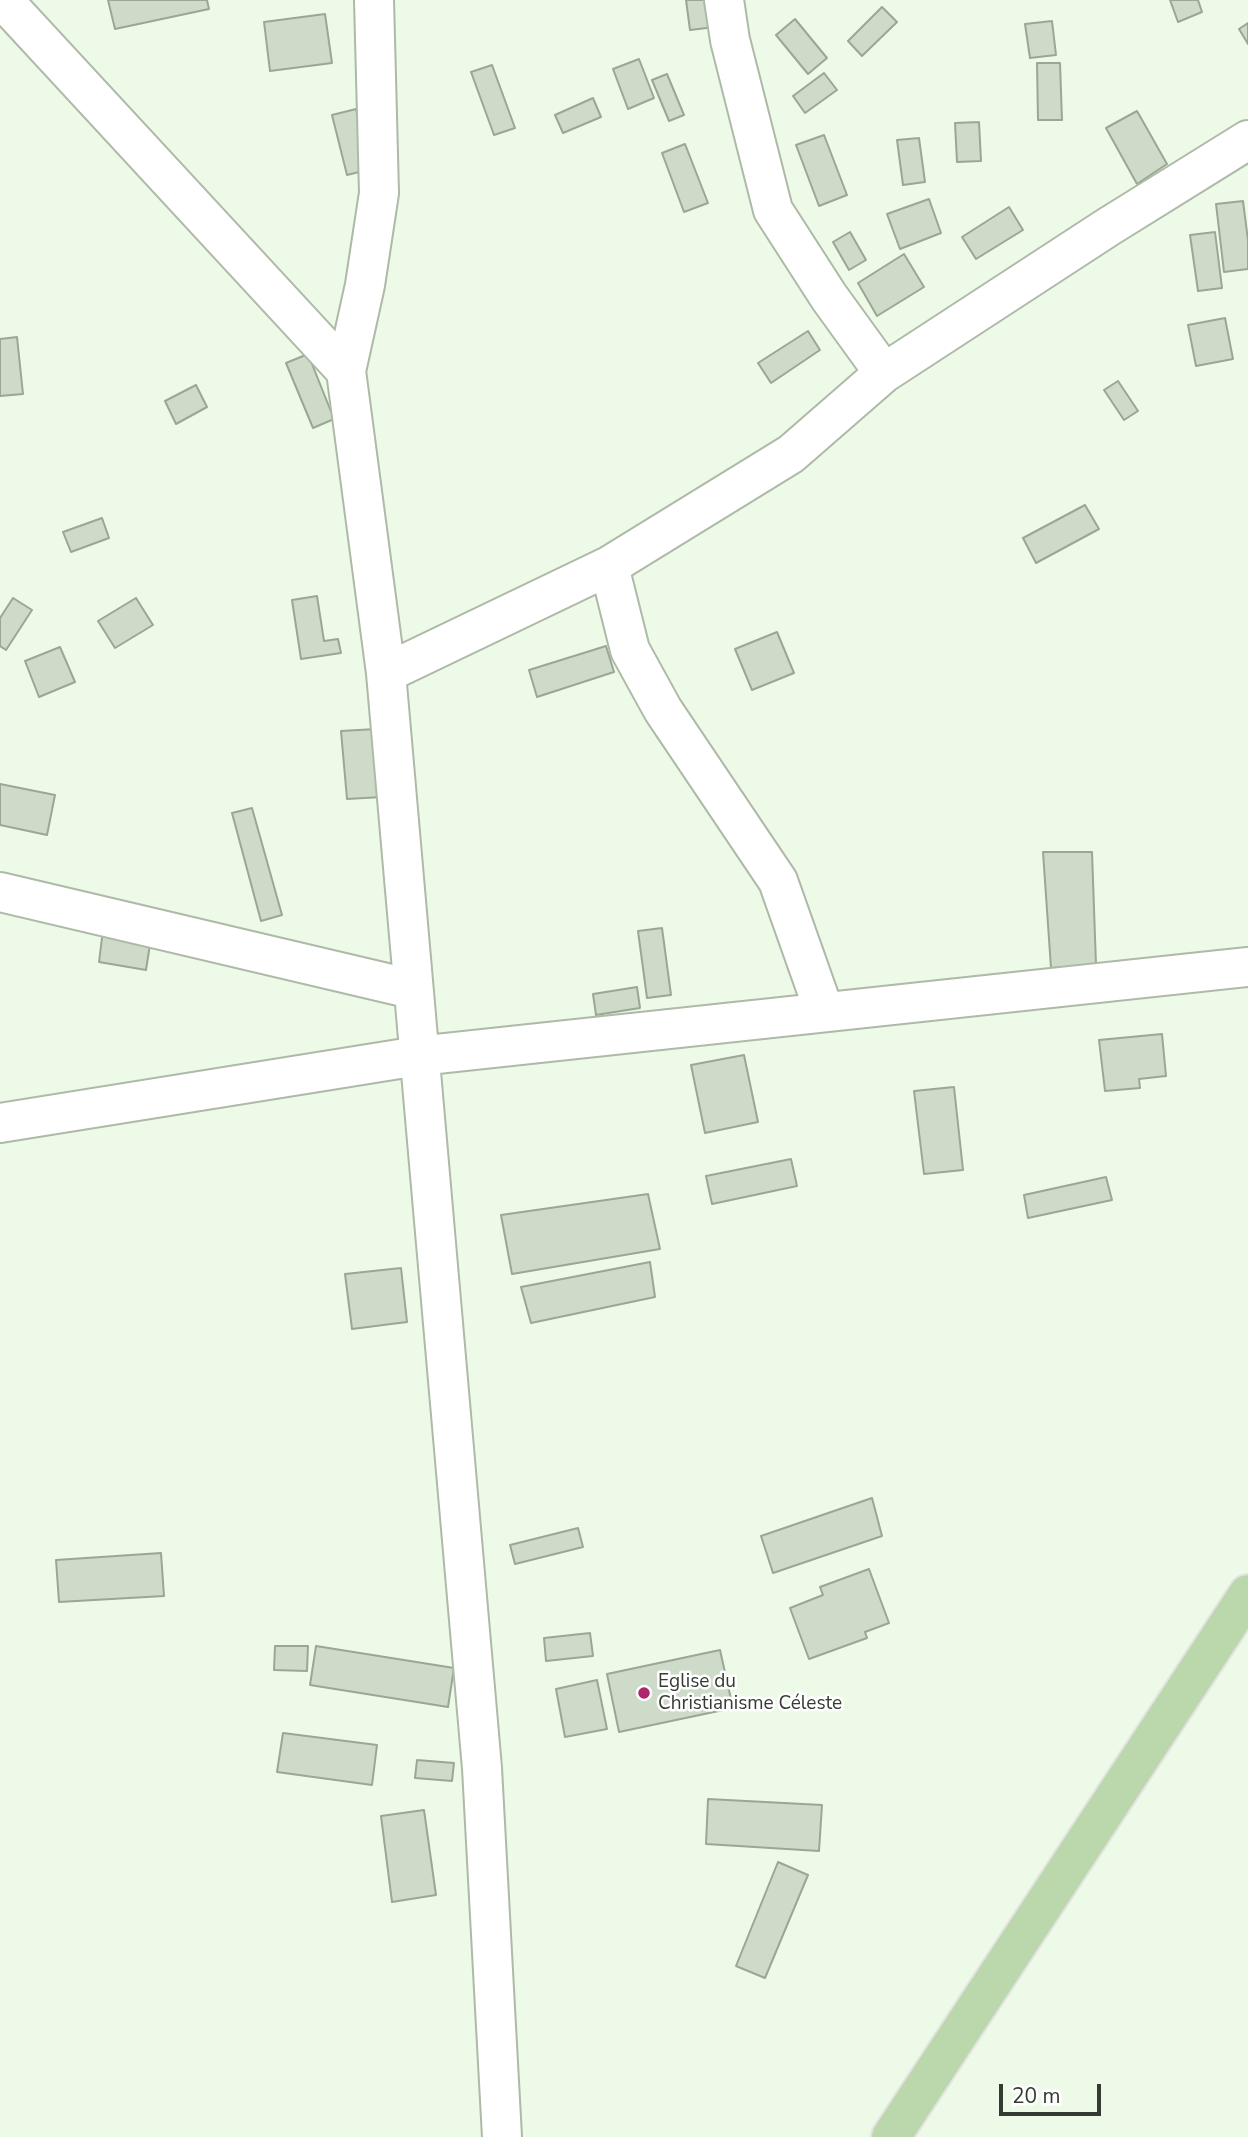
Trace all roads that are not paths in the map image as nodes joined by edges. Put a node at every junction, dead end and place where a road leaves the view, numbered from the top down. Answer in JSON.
{"nodes":[{"id":1,"x":2,"y":0,"type":"edge"},
{"id":2,"x":374,"y":0,"type":"edge"},
{"id":3,"x":724,"y":0,"type":"edge"},
{"id":4,"x":1248,"y":140,"type":"edge"},
{"id":5,"x":346,"y":371,"type":"junction"},
{"id":6,"x":884,"y":373,"type":"junction"},
{"id":7,"x":609,"y":566,"type":"junction"},
{"id":8,"x":386,"y":673,"type":"junction"},
{"id":9,"x":0,"y":892,"type":"edge"},
{"id":10,"x":1248,"y":967,"type":"edge"},
{"id":11,"x":412,"y":989,"type":"junction"},
{"id":12,"x":824,"y":1011,"type":"junction"},
{"id":13,"x":418,"y":1056,"type":"junction"},
{"id":14,"x":0,"y":1123,"type":"edge"},
{"id":15,"x":1248,"y":1594,"type":"edge"},
{"id":16,"x":502,"y":2137,"type":"edge"},
{"id":17,"x":891,"y":2137,"type":"edge"}],
"edges":[{"from":1,"to":5,"type":"street"},
{"from":2,"to":5,"type":"street"},
{"from":3,"to":6,"type":"street"},
{"from":4,"to":6,"type":"street"},
{"from":5,"to":8,"type":"street"},
{"from":6,"to":7,"type":"street"},
{"from":7,"to":8,"type":"street"},
{"from":7,"to":12,"type":"street"},
{"from":8,"to":11,"type":"street"},
{"from":9,"to":11,"type":"street"},
{"from":10,"to":12,"type":"street"},
{"from":11,"to":13,"type":"street"},
{"from":12,"to":13,"type":"street"},
{"from":13,"to":14,"type":"street"},
{"from":13,"to":16,"type":"street"},
{"from":15,"to":17,"type":"main road"}]}
